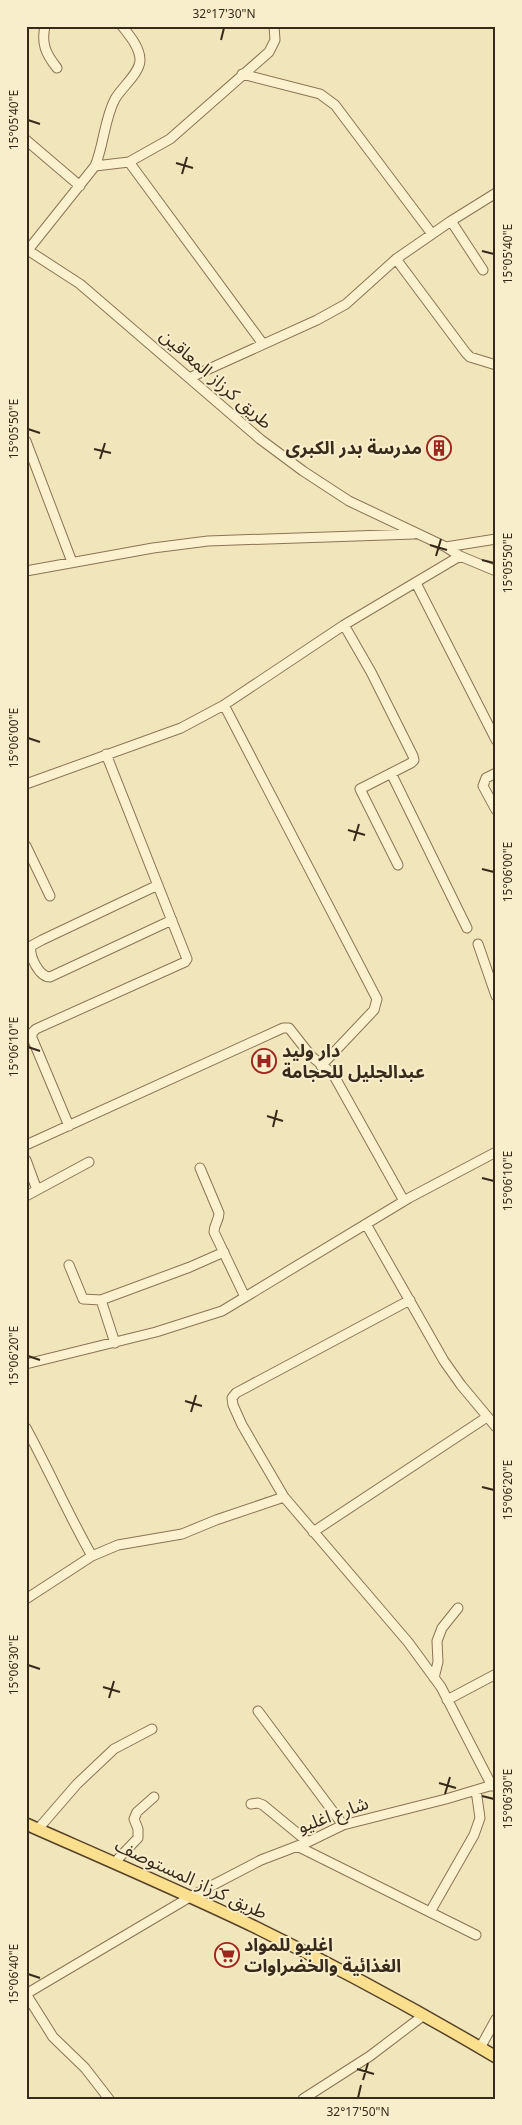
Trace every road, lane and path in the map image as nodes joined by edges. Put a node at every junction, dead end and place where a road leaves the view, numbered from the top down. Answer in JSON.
{"nodes":[{"id":1,"x":45,"y":26,"type":"edge"},
{"id":2,"x":122,"y":26,"type":"edge"},
{"id":3,"x":274,"y":26,"type":"edge"},
{"id":4,"x":57,"y":68,"type":"dead end"},
{"id":5,"x":242,"y":74,"type":"junction"},
{"id":6,"x":26,"y":140,"type":"edge"},
{"id":7,"x":129,"y":162,"type":"junction"},
{"id":8,"x":95,"y":166,"type":"junction"},
{"id":9,"x":80,"y":186,"type":"junction"},
{"id":10,"x":496,"y":193,"type":"edge"},
{"id":11,"x":451,"y":221,"type":"junction"},
{"id":12,"x":432,"y":234,"type":"junction"},
{"id":13,"x":27,"y":250,"type":"edge"},
{"id":14,"x":396,"y":259,"type":"junction"},
{"id":15,"x":483,"y":270,"type":"dead end"},
{"id":16,"x":263,"y":344,"type":"junction"},
{"id":17,"x":496,"y":365,"type":"edge"},
{"id":18,"x":189,"y":378,"type":"junction"},
{"id":19,"x":26,"y":440,"type":"edge"},
{"id":20,"x":417,"y":534,"type":"junction"},
{"id":21,"x":496,"y":539,"type":"edge"},
{"id":22,"x":446,"y":547,"type":"junction"},
{"id":23,"x":460,"y":556,"type":"junction"},
{"id":24,"x":72,"y":562,"type":"junction"},
{"id":25,"x":496,"y":570,"type":"edge"},
{"id":26,"x":26,"y":572,"type":"edge"},
{"id":27,"x":416,"y":583,"type":"junction"},
{"id":28,"x":344,"y":625,"type":"junction"},
{"id":29,"x":224,"y":704,"type":"junction"},
{"id":30,"x":496,"y":740,"type":"edge"},
{"id":31,"x":106,"y":754,"type":"junction"},
{"id":32,"x":391,"y":772,"type":"junction"},
{"id":33,"x":496,"y":773,"type":"edge"},
{"id":34,"x":26,"y":784,"type":"edge"},
{"id":35,"x":496,"y":810,"type":"edge"},
{"id":36,"x":26,"y":846,"type":"edge"},
{"id":37,"x":398,"y":865,"type":"dead end"},
{"id":38,"x":158,"y":885,"type":"junction"},
{"id":39,"x":50,"y":896,"type":"dead end"},
{"id":40,"x":172,"y":920,"type":"junction"},
{"id":41,"x":467,"y":928,"type":"dead end"},
{"id":42,"x":478,"y":944,"type":"dead end"},
{"id":43,"x":496,"y":996,"type":"edge"},
{"id":44,"x":321,"y":1066,"type":"junction"},
{"id":45,"x":69,"y":1126,"type":"junction"},
{"id":46,"x":26,"y":1145,"type":"edge"},
{"id":47,"x":496,"y":1152,"type":"edge"},
{"id":48,"x":26,"y":1160,"type":"edge"},
{"id":49,"x":89,"y":1162,"type":"dead end"},
{"id":50,"x":200,"y":1168,"type":"dead end"},
{"id":51,"x":37,"y":1190,"type":"junction"},
{"id":52,"x":26,"y":1196,"type":"edge"},
{"id":53,"x":404,"y":1201,"type":"junction"},
{"id":54,"x":366,"y":1224,"type":"junction"},
{"id":55,"x":224,"y":1252,"type":"junction"},
{"id":56,"x":69,"y":1265,"type":"dead end"},
{"id":57,"x":245,"y":1297,"type":"junction"},
{"id":58,"x":101,"y":1300,"type":"junction"},
{"id":59,"x":410,"y":1300,"type":"junction"},
{"id":60,"x":115,"y":1343,"type":"junction"},
{"id":61,"x":26,"y":1364,"type":"edge"},
{"id":62,"x":487,"y":1417,"type":"junction"},
{"id":63,"x":496,"y":1427,"type":"edge"},
{"id":64,"x":26,"y":1428,"type":"edge"},
{"id":65,"x":284,"y":1497,"type":"junction"},
{"id":66,"x":313,"y":1532,"type":"junction"},
{"id":67,"x":92,"y":1556,"type":"junction"},
{"id":68,"x":26,"y":1599,"type":"edge"},
{"id":69,"x":458,"y":1608,"type":"dead end"},
{"id":70,"x":496,"y":1674,"type":"edge"},
{"id":71,"x":434,"y":1678,"type":"junction"},
{"id":72,"x":447,"y":1700,"type":"junction"},
{"id":73,"x":258,"y":1711,"type":"dead end"},
{"id":74,"x":152,"y":1729,"type":"dead end"},
{"id":75,"x":494,"y":1785,"type":"edge"},
{"id":76,"x":476,"y":1790,"type":"junction"},
{"id":77,"x":154,"y":1797,"type":"dead end"},
{"id":78,"x":251,"y":1804,"type":"dead end"},
{"id":79,"x":26,"y":1824,"type":"edge"},
{"id":80,"x":342,"y":1825,"type":"junction"},
{"id":81,"x":38,"y":1829,"type":"junction"},
{"id":82,"x":308,"y":1842,"type":"junction"},
{"id":83,"x":297,"y":1846,"type":"junction"},
{"id":84,"x":115,"y":1862,"type":"junction"},
{"id":85,"x":190,"y":1897,"type":"junction"},
{"id":86,"x":430,"y":1912,"type":"junction"},
{"id":87,"x":476,"y":1935,"type":"dead end"},
{"id":88,"x":26,"y":1994,"type":"edge"},
{"id":89,"x":424,"y":2015,"type":"junction"},
{"id":90,"x":496,"y":2018,"type":"edge"},
{"id":91,"x":480,"y":2048,"type":"junction"},
{"id":92,"x":496,"y":2057,"type":"edge"},
{"id":93,"x":109,"y":2099,"type":"edge"},
{"id":94,"x":303,"y":2099,"type":"edge"}],
"edges":[{"from":1,"to":4,"type":"street"},
{"from":2,"to":8,"type":"street"},
{"from":3,"to":5,"type":"street"},
{"from":5,"to":7,"type":"street"},
{"from":5,"to":12,"type":"street"},
{"from":6,"to":9,"type":"street"},
{"from":7,"to":8,"type":"street"},
{"from":7,"to":16,"type":"street"},
{"from":8,"to":9,"type":"street"},
{"from":9,"to":13,"type":"street"},
{"from":10,"to":11,"type":"street"},
{"from":11,"to":12,"type":"street"},
{"from":11,"to":15,"type":"street"},
{"from":12,"to":14,"type":"street"},
{"from":13,"to":18,"type":"street","name":"طريق كرزاز المعاقين"},
{"from":14,"to":16,"type":"street"},
{"from":14,"to":17,"type":"street"},
{"from":16,"to":18,"type":"street"},
{"from":18,"to":20,"type":"street","name":"طريق كرزاز المعاقين"},
{"from":19,"to":24,"type":"street"},
{"from":20,"to":22,"type":"street","name":"طريق كرزاز المعاقين"},
{"from":20,"to":24,"type":"street"},
{"from":21,"to":22,"type":"street"},
{"from":22,"to":23,"type":"street","name":"طريق كرزاز المعاقين"},
{"from":23,"to":25,"type":"street","name":"طريق كرزاز المعاقين"},
{"from":23,"to":27,"type":"street"},
{"from":24,"to":26,"type":"street"},
{"from":27,"to":28,"type":"street"},
{"from":27,"to":30,"type":"street"},
{"from":28,"to":29,"type":"street"},
{"from":28,"to":32,"type":"street"},
{"from":29,"to":31,"type":"street"},
{"from":29,"to":44,"type":"street"},
{"from":31,"to":34,"type":"street"},
{"from":31,"to":38,"type":"street"},
{"from":32,"to":37,"type":"street"},
{"from":32,"to":41,"type":"street"},
{"from":33,"to":35,"type":"street"},
{"from":36,"to":39,"type":"street"},
{"from":38,"to":40,"type":"street"},
{"from":38,"to":40,"type":"street"},
{"from":40,"to":45,"type":"street"},
{"from":42,"to":43,"type":"street"},
{"from":44,"to":45,"type":"street"},
{"from":44,"to":53,"type":"street"},
{"from":45,"to":46,"type":"street"},
{"from":47,"to":53,"type":"street"},
{"from":48,"to":51,"type":"street"},
{"from":49,"to":51,"type":"street"},
{"from":50,"to":55,"type":"street"},
{"from":51,"to":52,"type":"street"},
{"from":53,"to":54,"type":"street"},
{"from":54,"to":57,"type":"street"},
{"from":54,"to":59,"type":"street"},
{"from":55,"to":57,"type":"street"},
{"from":55,"to":58,"type":"street"},
{"from":56,"to":58,"type":"street"},
{"from":57,"to":60,"type":"street"},
{"from":58,"to":60,"type":"street"},
{"from":59,"to":62,"type":"street"},
{"from":59,"to":65,"type":"street"},
{"from":60,"to":61,"type":"street"},
{"from":62,"to":63,"type":"street"},
{"from":62,"to":66,"type":"street"},
{"from":64,"to":67,"type":"street"},
{"from":65,"to":66,"type":"street"},
{"from":65,"to":67,"type":"street"},
{"from":66,"to":71,"type":"street"},
{"from":67,"to":68,"type":"street"},
{"from":69,"to":71,"type":"street"},
{"from":70,"to":72,"type":"street"},
{"from":71,"to":72,"type":"street"},
{"from":72,"to":75,"type":"street"},
{"from":73,"to":80,"type":"street"},
{"from":74,"to":81,"type":"street"},
{"from":75,"to":76,"type":"street","name":"شارع اغليو"},
{"from":76,"to":80,"type":"street","name":"شارع اغليو"},
{"from":76,"to":86,"type":"street"},
{"from":77,"to":84,"type":"street"},
{"from":78,"to":82,"type":"street"},
{"from":79,"to":81,"type":"main road","name":"طريق كرزاز المستوصف"},
{"from":80,"to":82,"type":"street","name":"شارع اغليو"},
{"from":81,"to":84,"type":"main road","name":"طريق كرزاز المستوصف"},
{"from":82,"to":83,"type":"street","name":"شارع اغليو"},
{"from":83,"to":85,"type":"street","name":"شارع اغليو"},
{"from":83,"to":86,"type":"street"},
{"from":84,"to":85,"type":"main road","name":"طريق كرزاز المستوصف"},
{"from":85,"to":88,"type":"street","name":"شارع اغليو"},
{"from":85,"to":89,"type":"main road","name":"طريق كرزاز المستوصف"},
{"from":86,"to":87,"type":"street"},
{"from":88,"to":93,"type":"street"},
{"from":89,"to":91,"type":"main road","name":"طريق كرزاز المستوصف"},
{"from":89,"to":94,"type":"street"},
{"from":90,"to":91,"type":"street"},
{"from":91,"to":92,"type":"main road","name":"طريق كرزاز المستوصف"}]}
